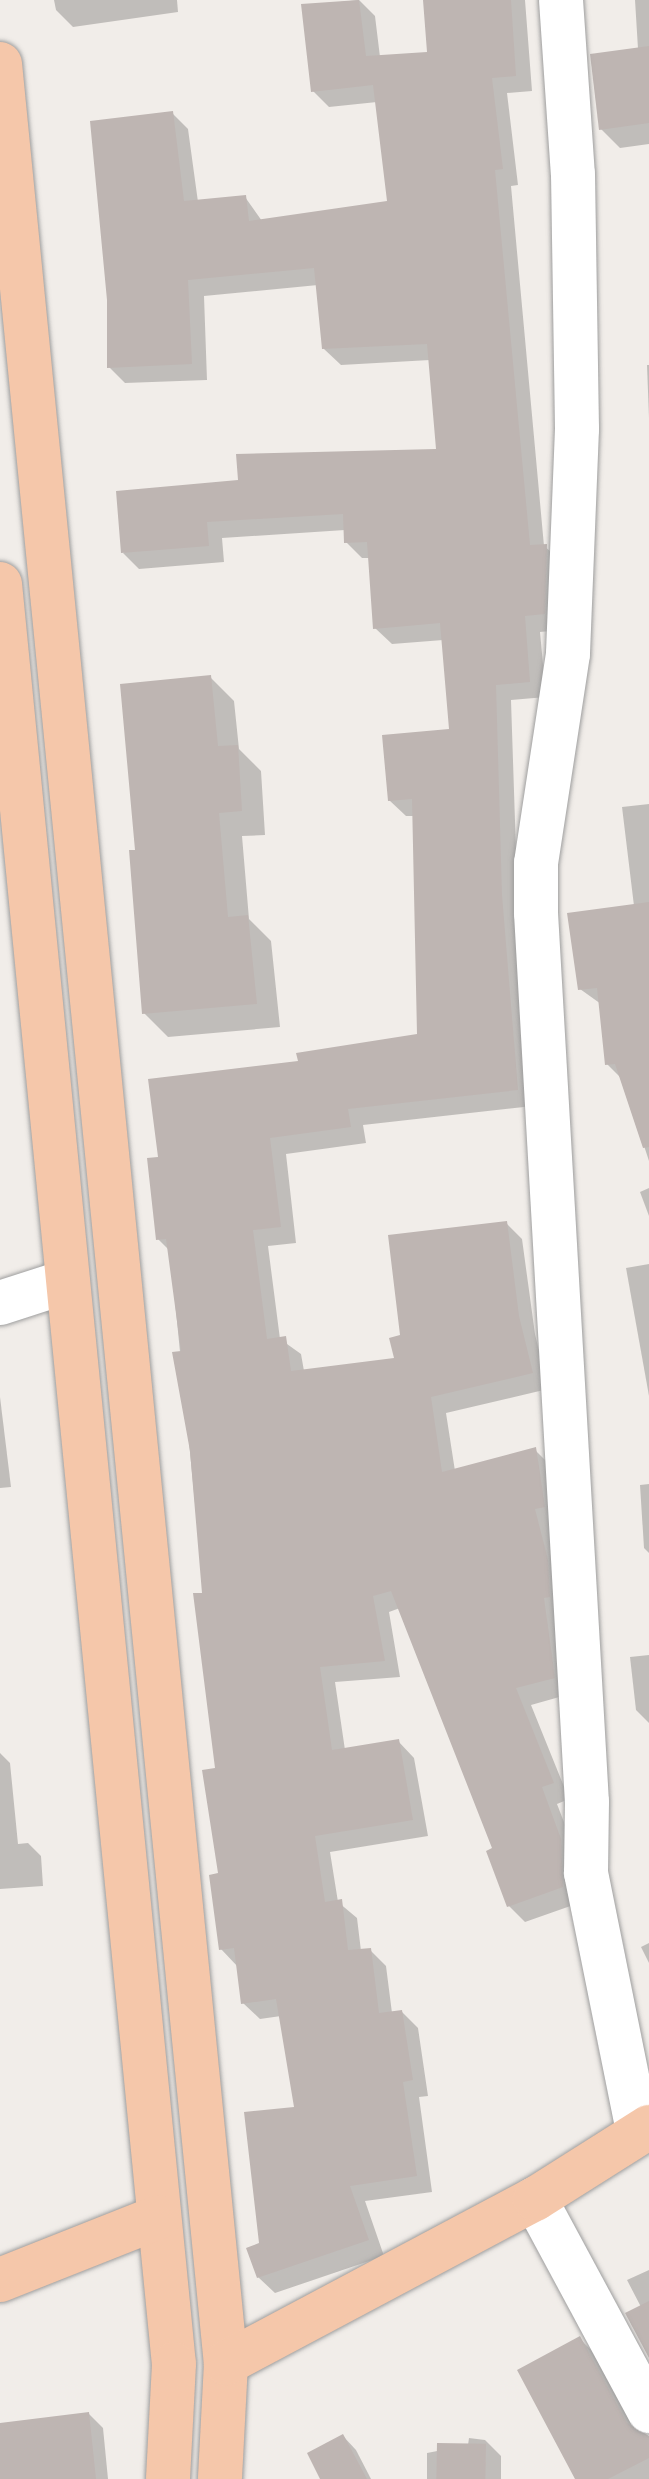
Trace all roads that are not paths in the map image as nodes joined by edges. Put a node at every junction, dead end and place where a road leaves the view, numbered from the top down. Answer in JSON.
{"nodes":[{"id":1,"x":561,"y":0,"type":"edge"},
{"id":2,"x":0,"y":64,"type":"edge"},
{"id":3,"x":0,"y":584,"type":"edge"},
{"id":4,"x":68,"y":1281,"type":"junction"},
{"id":5,"x":0,"y":1303,"type":"edge"},
{"id":6,"x":643,"y":2130,"type":"edge"},
{"id":7,"x":535,"y":2199,"type":"junction"},
{"id":8,"x":159,"y":2217,"type":"junction"},
{"id":9,"x":0,"y":2280,"type":"edge"},
{"id":10,"x":226,"y":2363,"type":"junction"},
{"id":11,"x":649,"y":2411,"type":"edge"},
{"id":12,"x":168,"y":2479,"type":"edge"},
{"id":13,"x":220,"y":2479,"type":"edge"}],
"edges":[{"from":1,"to":6,"type":"street"},
{"from":2,"to":10,"type":"main road"},
{"from":3,"to":4,"type":"main road"},
{"from":4,"to":5,"type":"street"},
{"from":4,"to":8,"type":"main road"},
{"from":6,"to":7,"type":"main road"},
{"from":7,"to":10,"type":"main road"},
{"from":7,"to":11,"type":"street"},
{"from":8,"to":9,"type":"main road"},
{"from":8,"to":12,"type":"main road"},
{"from":10,"to":13,"type":"main road"}]}
